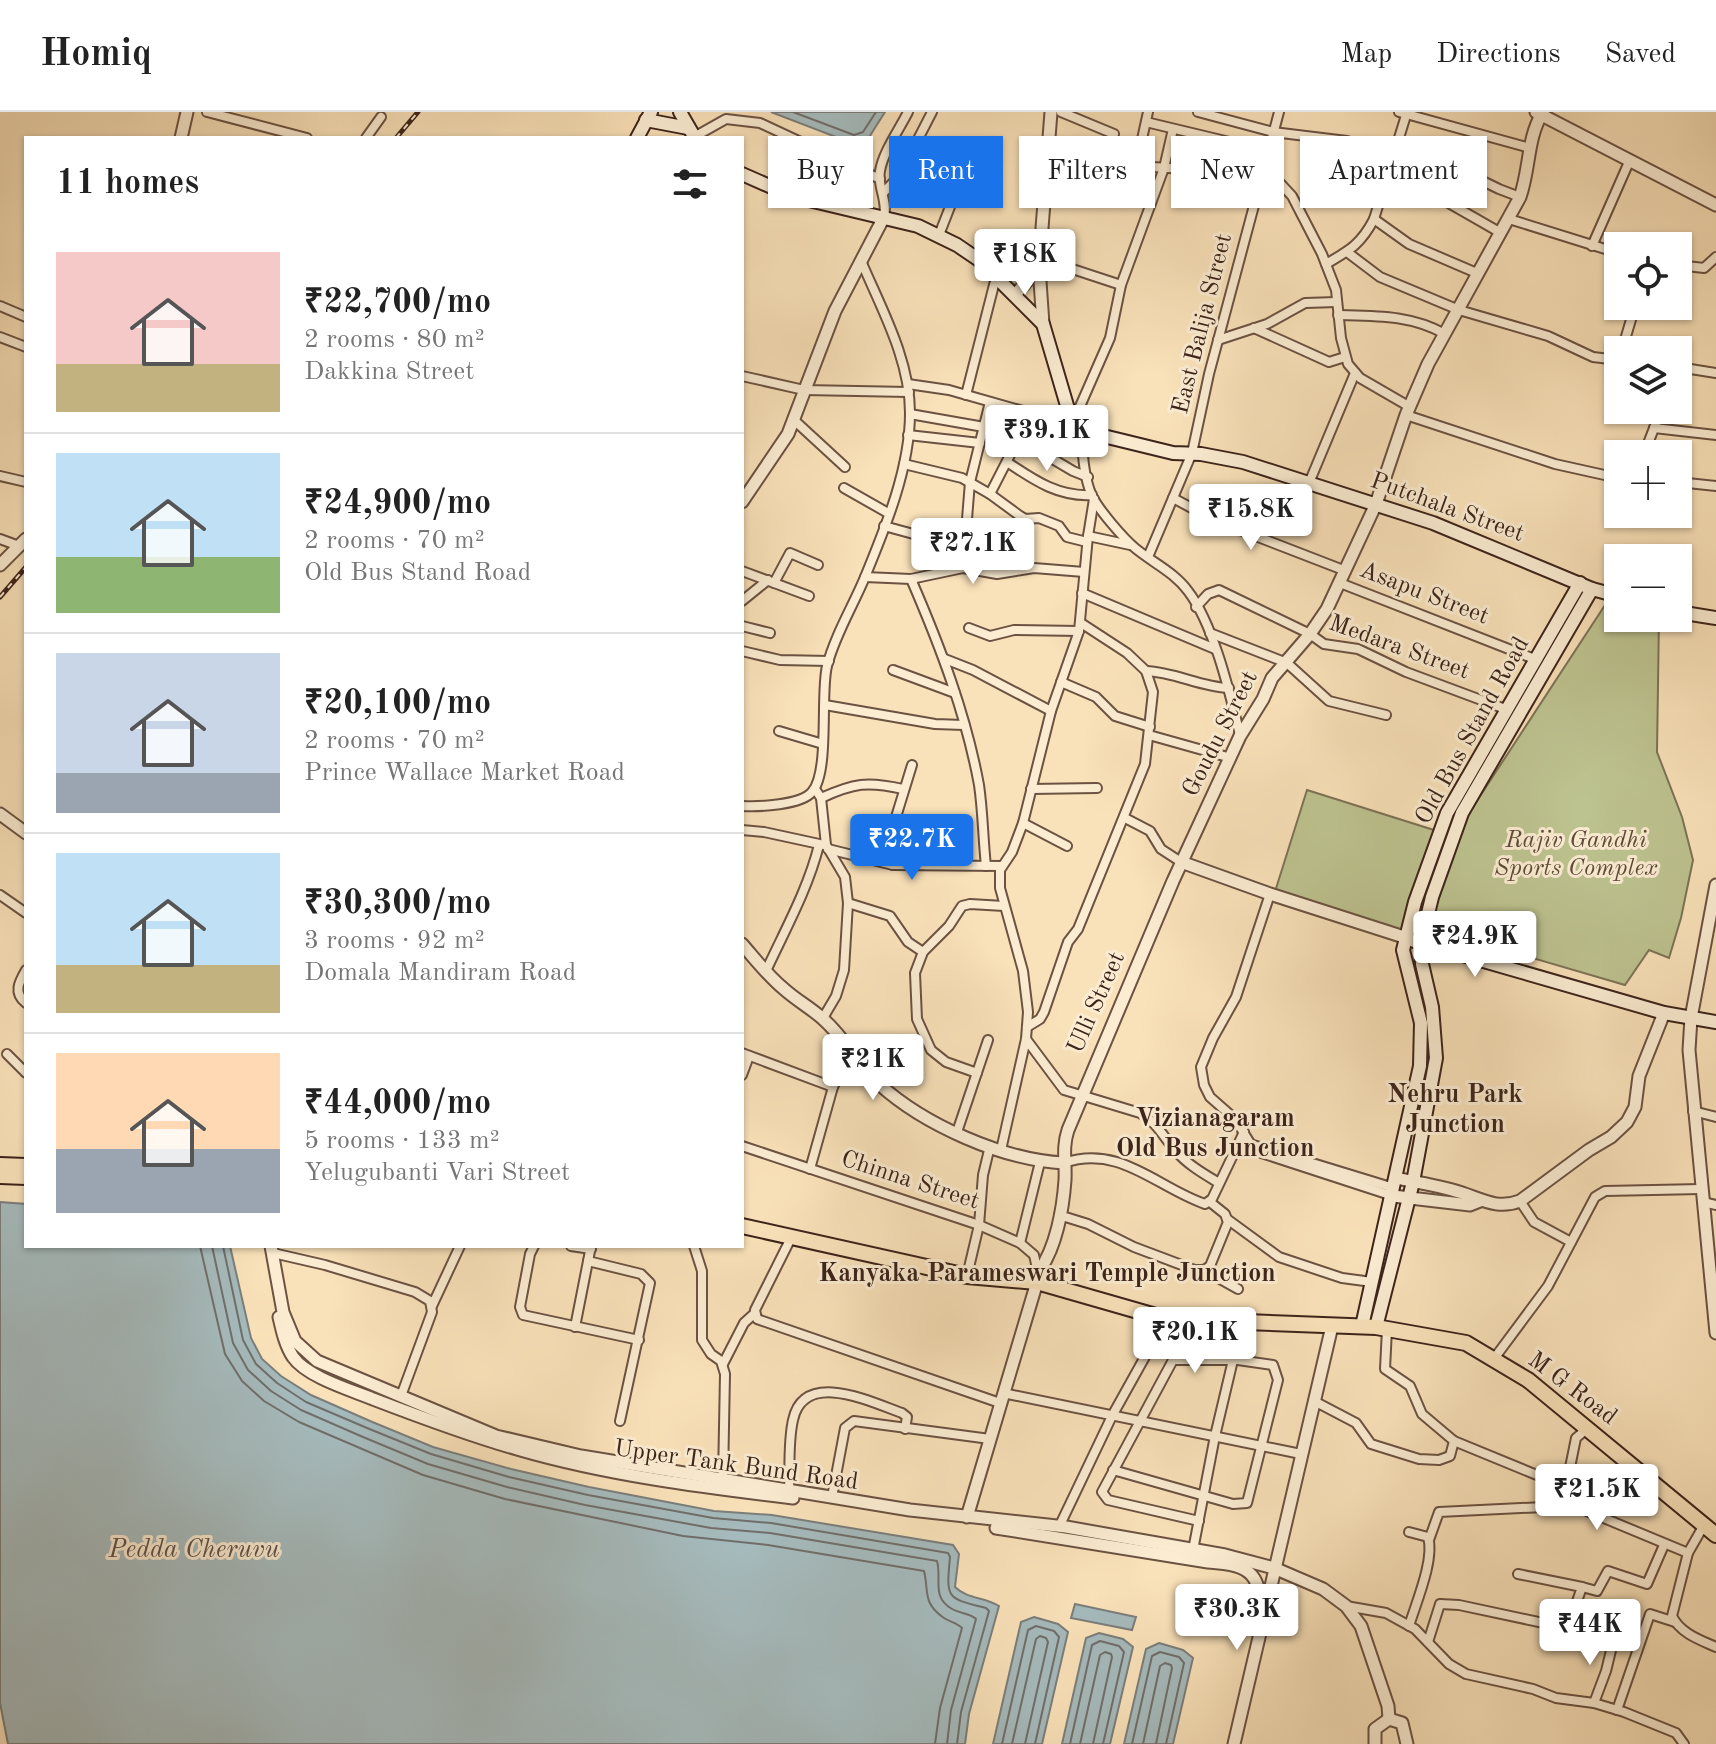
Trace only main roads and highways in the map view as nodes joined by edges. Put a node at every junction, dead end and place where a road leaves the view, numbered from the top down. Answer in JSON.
{"nodes":[{"id":1,"x":684,"y":113,"type":"edge"},
{"id":2,"x":649,"y":116,"type":"edge"},
{"id":3,"x":693,"y":135,"type":"edge"},
{"id":4,"x":638,"y":136,"type":"edge"},
{"id":5,"x":744,"y":175,"type":"edge"},
{"id":6,"x":1586,"y":586,"type":"junction"},
{"id":7,"x":1604,"y":592,"type":"edge"},
{"id":8,"x":1692,"y":614,"type":"edge"},
{"id":9,"x":1716,"y":618,"type":"edge"},
{"id":10,"x":1446,"y":831,"type":"junction"},
{"id":11,"x":1404,"y":937,"type":"junction"},
{"id":12,"x":1421,"y":943,"type":"junction"},
{"id":13,"x":1716,"y":1022,"type":"edge"},
{"id":14,"x":0,"y":1165,"type":"edge"},
{"id":15,"x":24,"y":1167,"type":"edge"},
{"id":16,"x":24,"y":1167,"type":"edge"},
{"id":17,"x":0,"y":1176,"type":"edge"},
{"id":18,"x":744,"y":1226,"type":"edge"},
{"id":19,"x":1375,"y":1327,"type":"junction"},
{"id":20,"x":1710,"y":1530,"type":"edge"}],
"edges":[{"from":1,"to":3,"type":"main road"},
{"from":2,"to":3,"type":"main road"},
{"from":2,"to":4,"type":"main road"},
{"from":5,"to":6,"type":"main road","name":"Putchala Street"},
{"from":6,"to":7,"type":"main road","name":"Putchala Street"},
{"from":6,"to":10,"type":"main road","name":"Old Bus Stand Road"},
{"from":6,"to":10,"type":"main road","name":"Old Bus Stand Road"},
{"from":8,"to":9,"type":"main road"},
{"from":10,"to":11,"type":"main road","name":"Old Bus Stand Road"},
{"from":10,"to":12,"type":"main road","name":"Old Bus Stand Road"},
{"from":11,"to":12,"type":"main road"},
{"from":11,"to":19,"type":"main road","name":"Old Bus Stand Road"},
{"from":12,"to":13,"type":"main road"},
{"from":12,"to":19,"type":"main road","name":"Old Bus Stand Road"},
{"from":14,"to":15,"type":"main road"},
{"from":16,"to":17,"type":"main road"},
{"from":18,"to":19,"type":"main road","name":"M G Road"},
{"from":19,"to":20,"type":"main road","name":"M G Road"}]}
